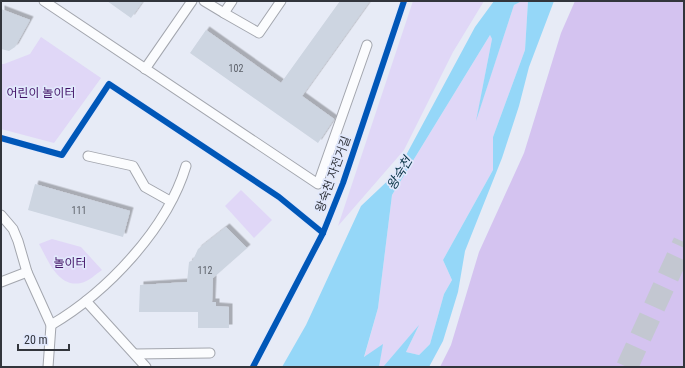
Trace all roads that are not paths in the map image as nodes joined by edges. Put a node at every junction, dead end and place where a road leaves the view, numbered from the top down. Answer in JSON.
{"nodes":[{"id":1,"x":44,"y":1,"type":"edge"},
{"id":2,"x":192,"y":1,"type":"edge"},
{"id":3,"x":204,"y":1,"type":"edge"},
{"id":4,"x":232,"y":1,"type":"edge"},
{"id":5,"x":281,"y":1,"type":"edge"},
{"id":6,"x":224,"y":14,"type":"junction"},
{"id":7,"x":367,"y":44,"type":"dead end"},
{"id":8,"x":146,"y":69,"type":"junction"},
{"id":9,"x":88,"y":156,"type":"dead end"},
{"id":10,"x":186,"y":166,"type":"dead end"},
{"id":11,"x":170,"y":201,"type":"junction"},
{"id":12,"x":1,"y":215,"type":"edge"},
{"id":13,"x":27,"y":272,"type":"junction"},
{"id":14,"x":1,"y":282,"type":"edge"},
{"id":15,"x":86,"y":301,"type":"junction"},
{"id":16,"x":51,"y":325,"type":"junction"},
{"id":17,"x":210,"y":353,"type":"dead end"},
{"id":18,"x":135,"y":354,"type":"junction"},
{"id":19,"x":48,"y":367,"type":"edge"},
{"id":20,"x":146,"y":367,"type":"edge"}],
"edges":[{"from":1,"to":8,"type":"lane"},
{"from":2,"to":8,"type":"lane"},
{"from":3,"to":6,"type":"lane"},
{"from":4,"to":6,"type":"lane"},
{"from":5,"to":6,"type":"lane"},
{"from":7,"to":8,"type":"lane"},
{"from":9,"to":11,"type":"lane"},
{"from":10,"to":11,"type":"lane"},
{"from":11,"to":15,"type":"lane"},
{"from":12,"to":13,"type":"lane"},
{"from":13,"to":14,"type":"lane"},
{"from":13,"to":16,"type":"lane"},
{"from":15,"to":16,"type":"lane"},
{"from":15,"to":18,"type":"lane"},
{"from":16,"to":19,"type":"lane"},
{"from":17,"to":18,"type":"lane"},
{"from":18,"to":20,"type":"lane"}]}
